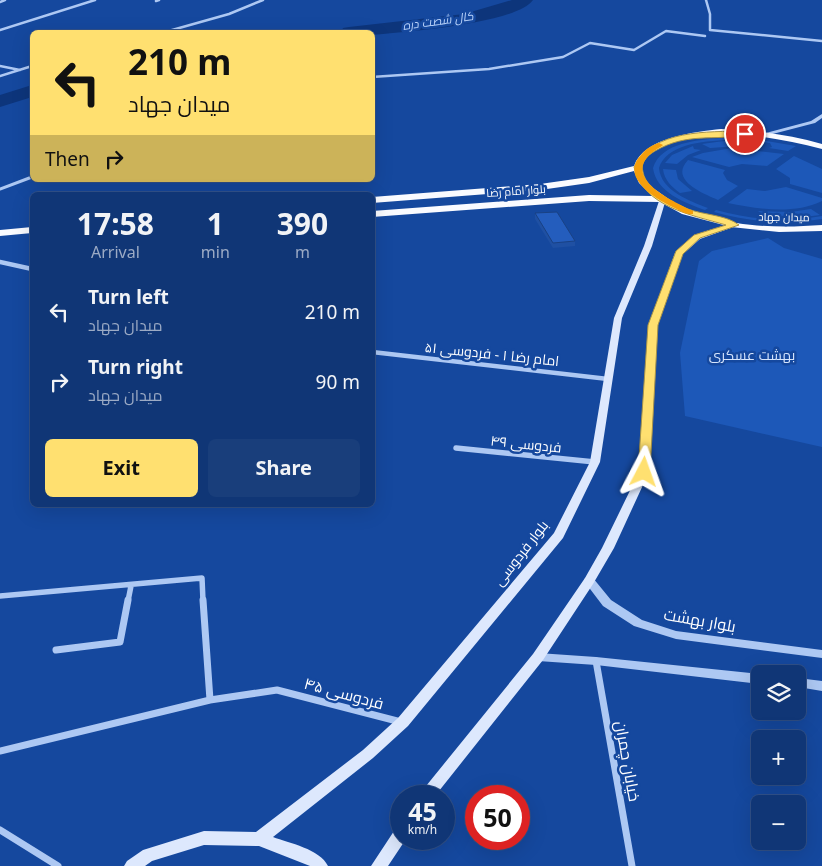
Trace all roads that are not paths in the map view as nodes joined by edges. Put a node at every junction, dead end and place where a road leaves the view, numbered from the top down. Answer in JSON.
{"nodes":[{"id":1,"x":5,"y":0,"type":"edge"},
{"id":2,"x":95,"y":0,"type":"edge"},
{"id":3,"x":263,"y":0,"type":"edge"},
{"id":4,"x":706,"y":0,"type":"edge"},
{"id":5,"x":0,"y":2,"type":"edge"},
{"id":6,"x":0,"y":30,"type":"edge"},
{"id":7,"x":172,"y":30,"type":"edge"},
{"id":8,"x":705,"y":36,"type":"dead end"},
{"id":9,"x":822,"y":41,"type":"edge"},
{"id":10,"x":0,"y":66,"type":"edge"},
{"id":11,"x":30,"y":67,"type":"edge"},
{"id":12,"x":20,"y":70,"type":"junction"},
{"id":13,"x":0,"y":76,"type":"edge"},
{"id":14,"x":375,"y":78,"type":"edge"},
{"id":15,"x":822,"y":116,"type":"edge"},
{"id":16,"x":760,"y":135,"type":"junction"},
{"id":17,"x":822,"y":147,"type":"edge"},
{"id":18,"x":638,"y":167,"type":"junction"},
{"id":19,"x":30,"y":178,"type":"edge"},
{"id":20,"x":0,"y":189,"type":"edge"},
{"id":21,"x":662,"y":199,"type":"junction"},
{"id":22,"x":375,"y":200,"type":"edge"},
{"id":23,"x":375,"y":214,"type":"edge"},
{"id":24,"x":735,"y":225,"type":"junction"},
{"id":25,"x":822,"y":228,"type":"edge"},
{"id":26,"x":30,"y":230,"type":"edge"},
{"id":27,"x":0,"y":233,"type":"edge"},
{"id":28,"x":30,"y":238,"type":"edge"},
{"id":29,"x":0,"y":240,"type":"edge"},
{"id":30,"x":0,"y":262,"type":"edge"},
{"id":31,"x":30,"y":269,"type":"edge"},
{"id":32,"x":375,"y":352,"type":"edge"},
{"id":33,"x":608,"y":379,"type":"junction"},
{"id":34,"x":456,"y":448,"type":"dead end"},
{"id":35,"x":595,"y":462,"type":"junction"},
{"id":36,"x":589,"y":581,"type":"junction"},
{"id":37,"x":131,"y":586,"type":"junction"},
{"id":38,"x":0,"y":596,"type":"edge"},
{"id":39,"x":56,"y":650,"type":"dead end"},
{"id":40,"x":822,"y":654,"type":"edge"},
{"id":41,"x":538,"y":657,"type":"junction"},
{"id":42,"x":596,"y":661,"type":"junction"},
{"id":43,"x":751,"y":678,"type":"edge"},
{"id":44,"x":806,"y":684,"type":"edge"},
{"id":45,"x":822,"y":686,"type":"edge"},
{"id":46,"x":210,"y":700,"type":"junction"},
{"id":47,"x":403,"y":722,"type":"junction"},
{"id":48,"x":0,"y":751,"type":"edge"},
{"id":49,"x":436,"y":785,"type":"edge"},
{"id":50,"x":0,"y":830,"type":"edge"},
{"id":51,"x":259,"y":839,"type":"junction"},
{"id":52,"x":390,"y":849,"type":"edge"},
{"id":53,"x":58,"y":866,"type":"edge"},
{"id":54,"x":132,"y":866,"type":"edge"},
{"id":55,"x":320,"y":866,"type":"edge"},
{"id":56,"x":378,"y":866,"type":"edge"},
{"id":57,"x":632,"y":866,"type":"edge"}],
"edges":[{"from":1,"to":5,"type":"street"},
{"from":2,"to":6,"type":"street"},
{"from":3,"to":7,"type":"street"},
{"from":4,"to":9,"type":"street"},
{"from":8,"to":14,"type":"street"},
{"from":10,"to":12,"type":"street"},
{"from":11,"to":12,"type":"street"},
{"from":12,"to":13,"type":"street"},
{"from":15,"to":16,"type":"street"},
{"from":16,"to":17,"type":"main road"},
{"from":16,"to":18,"type":"main road"},
{"from":18,"to":21,"type":"main road","name":"میدان جهاد"},
{"from":18,"to":22,"type":"main road","name":"بلوار امام رضا"},
{"from":19,"to":20,"type":"street"},
{"from":21,"to":23,"type":"main road","name":"بلوار امام رضا"},
{"from":21,"to":24,"type":"main road","name":"میدان جهاد"},
{"from":21,"to":33,"type":"main road","name":"بلوار فردوسی"},
{"from":24,"to":25,"type":"main road","name":"میدان جهاد"},
{"from":24,"to":36,"type":"main road"},
{"from":26,"to":27,"type":"main road"},
{"from":28,"to":29,"type":"main road"},
{"from":30,"to":31,"type":"street"},
{"from":32,"to":33,"type":"street","name":"امام رضا ۱ - فردوسی ۵۱"},
{"from":33,"to":35,"type":"main road","name":"بلوار فردوسی"},
{"from":34,"to":35,"type":"street","name":"فردوسی ۴۹"},
{"from":35,"to":47,"type":"main road","name":"بلوار فردوسی"},
{"from":36,"to":40,"type":"street","name":"بلوار بهشت"},
{"from":36,"to":41,"type":"main road"},
{"from":37,"to":38,"type":"street"},
{"from":37,"to":39,"type":"street"},
{"from":37,"to":46,"type":"street"},
{"from":41,"to":42,"type":"street"},
{"from":41,"to":49,"type":"main road"},
{"from":42,"to":43,"type":"street"},
{"from":42,"to":57,"type":"street","name":"خیابان چمران"},
{"from":44,"to":45,"type":"street"},
{"from":46,"to":47,"type":"street","name":"فردوسی ۴۵"},
{"from":46,"to":48,"type":"street"},
{"from":47,"to":51,"type":"main road","name":"بلوار فردوسی"},
{"from":50,"to":53,"type":"street"},
{"from":51,"to":54,"type":"main road"},
{"from":51,"to":55,"type":"main road"},
{"from":52,"to":56,"type":"main road"}]}
